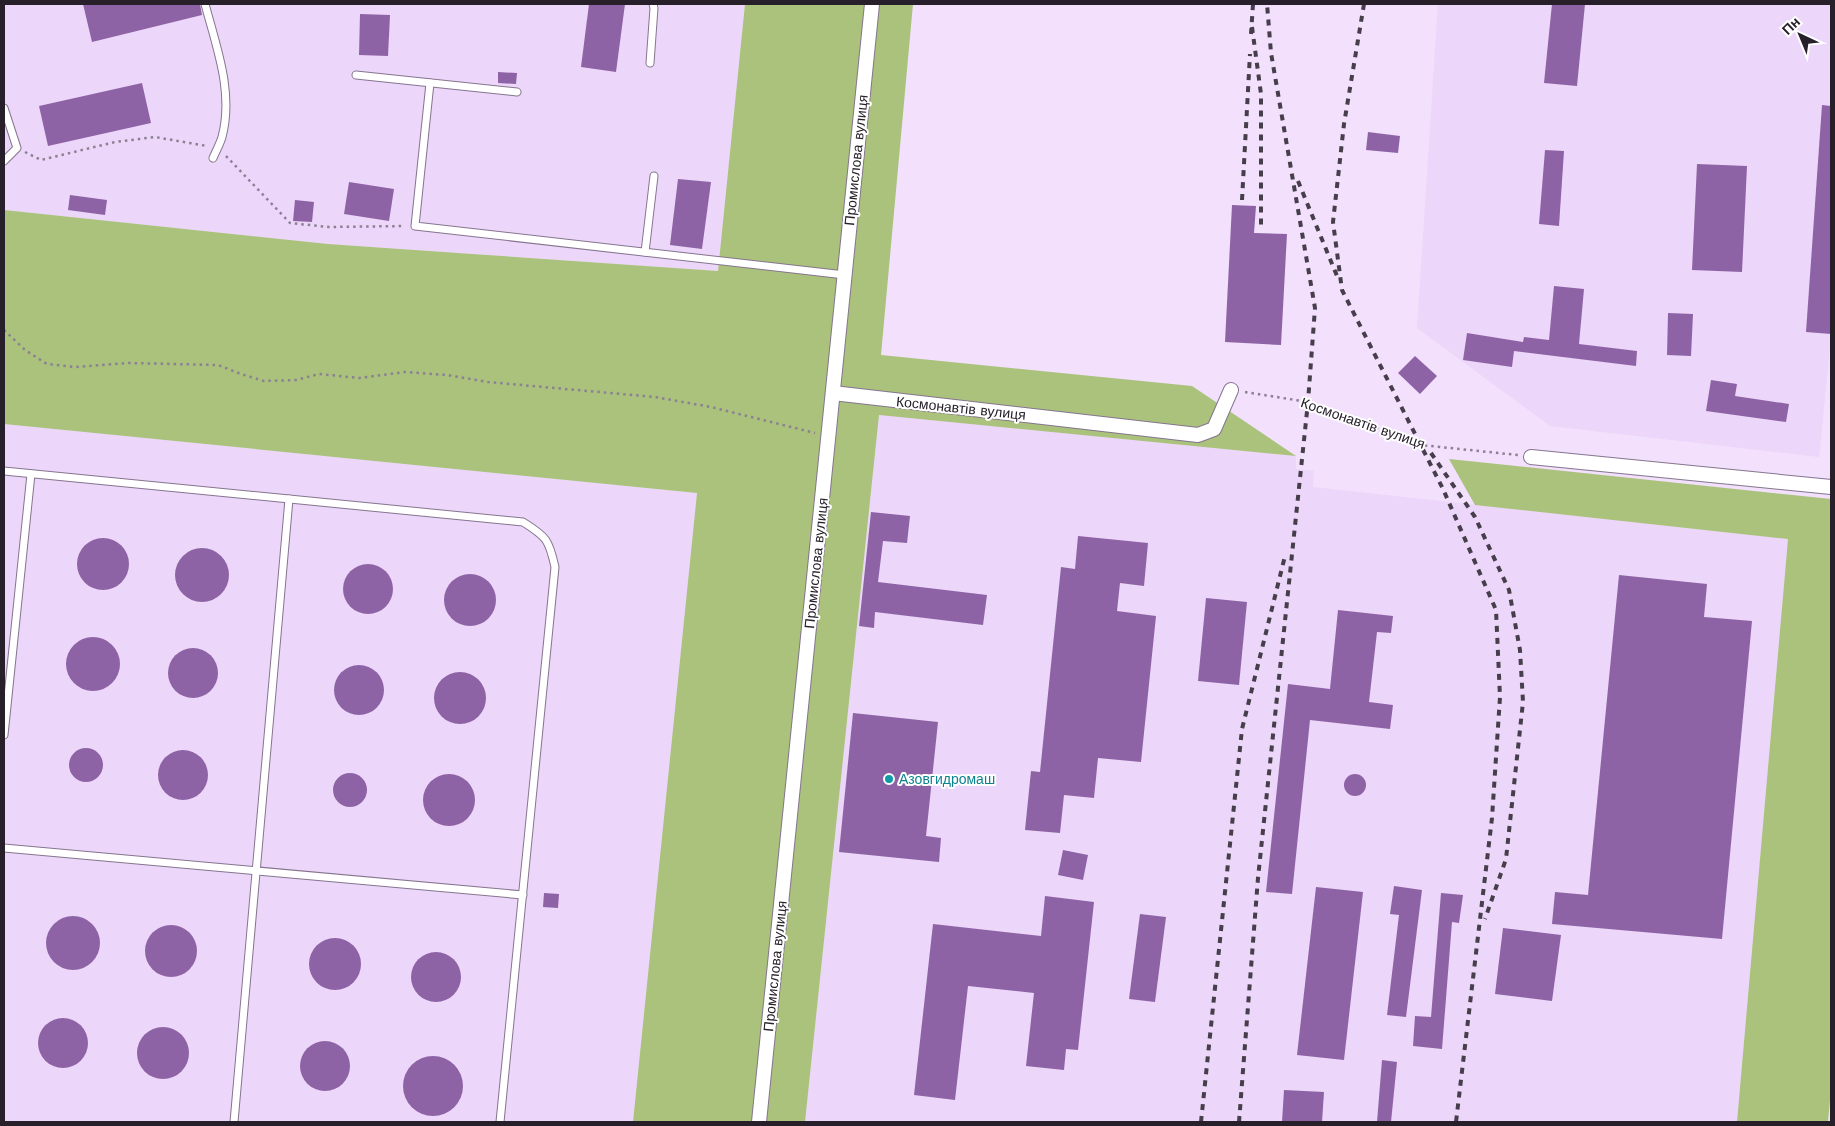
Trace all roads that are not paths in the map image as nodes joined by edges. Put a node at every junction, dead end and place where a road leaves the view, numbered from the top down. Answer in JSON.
{"nodes":[{"id":1,"x":205,"y":4,"type":"edge"},
{"id":2,"x":653,"y":4,"type":"edge"},
{"id":3,"x":872,"y":4,"type":"edge"},
{"id":4,"x":650,"y":63,"type":"dead end"},
{"id":5,"x":356,"y":76,"type":"dead end"},
{"id":6,"x":430,"y":83,"type":"junction"},
{"id":7,"x":517,"y":92,"type":"dead end"},
{"id":8,"x":4,"y":108,"type":"edge"},
{"id":9,"x":213,"y":158,"type":"dead end"},
{"id":10,"x":4,"y":161,"type":"edge"},
{"id":11,"x":654,"y":176,"type":"dead end"},
{"id":12,"x":645,"y":252,"type":"junction"},
{"id":13,"x":845,"y":275,"type":"junction"},
{"id":14,"x":1231,"y":390,"type":"road end"},
{"id":15,"x":833,"y":394,"type":"junction"},
{"id":16,"x":1531,"y":457,"type":"road end"},
{"id":17,"x":4,"y":471,"type":"edge"},
{"id":18,"x":31,"y":474,"type":"junction"},
{"id":19,"x":1831,"y":487,"type":"edge"},
{"id":20,"x":289,"y":499,"type":"junction"},
{"id":21,"x":4,"y":735,"type":"edge"},
{"id":22,"x":4,"y":848,"type":"edge"},
{"id":23,"x":256,"y":871,"type":"junction"},
{"id":24,"x":523,"y":895,"type":"junction"},
{"id":25,"x":234,"y":1122,"type":"edge"},
{"id":26,"x":500,"y":1122,"type":"edge"},
{"id":27,"x":759,"y":1122,"type":"edge"}],
"edges":[{"from":1,"to":9,"type":"lane"},
{"from":2,"to":4,"type":"lane"},
{"from":3,"to":13,"type":"street","name":"Промислова вулиця"},
{"from":5,"to":6,"type":"lane"},
{"from":6,"to":7,"type":"lane"},
{"from":6,"to":12,"type":"lane"},
{"from":8,"to":10,"type":"lane"},
{"from":11,"to":12,"type":"lane"},
{"from":12,"to":13,"type":"lane"},
{"from":13,"to":15,"type":"street","name":"Промислова вулиця"},
{"from":14,"to":15,"type":"street","name":"Космонавтів вулиця"},
{"from":15,"to":27,"type":"street","name":"Промислова вулиця"},
{"from":16,"to":19,"type":"street"},
{"from":17,"to":18,"type":"lane"},
{"from":18,"to":20,"type":"lane"},
{"from":18,"to":21,"type":"lane"},
{"from":20,"to":23,"type":"lane"},
{"from":20,"to":24,"type":"lane"},
{"from":22,"to":23,"type":"lane"},
{"from":23,"to":24,"type":"lane"},
{"from":23,"to":25,"type":"lane"},
{"from":24,"to":26,"type":"lane"}]}
